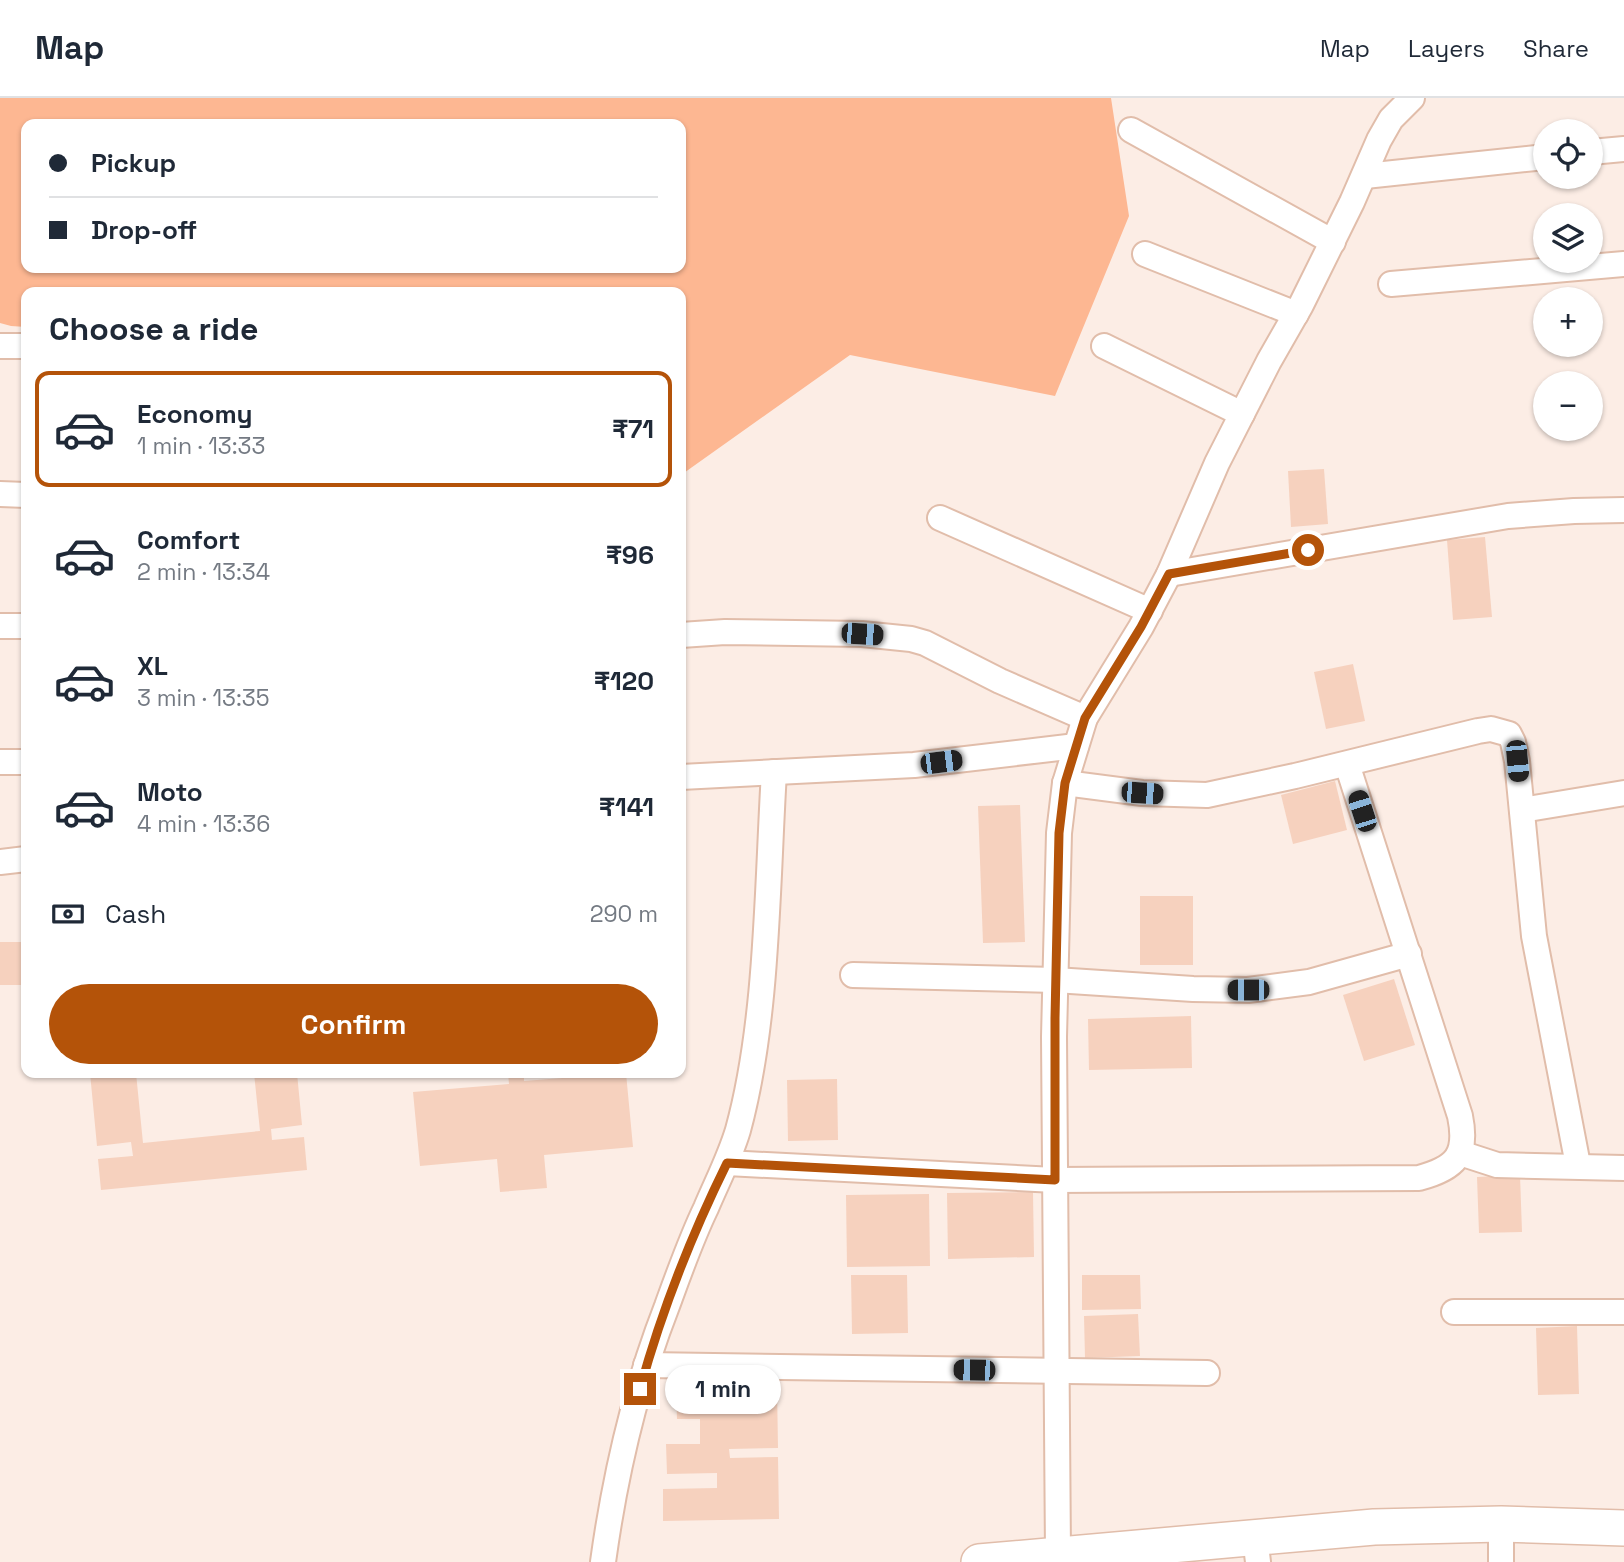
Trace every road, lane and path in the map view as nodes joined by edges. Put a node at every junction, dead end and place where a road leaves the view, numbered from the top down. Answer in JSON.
{"nodes":[{"id":1,"x":1412,"y":98,"type":"edge"},
{"id":2,"x":1385,"y":109,"type":"edge"},
{"id":3,"x":1131,"y":130,"type":"dead end"},
{"id":4,"x":1624,"y":149,"type":"edge"},
{"id":5,"x":1603,"y":151,"type":"edge"},
{"id":6,"x":1533,"y":158,"type":"edge"},
{"id":7,"x":1365,"y":176,"type":"junction"},
{"id":8,"x":1333,"y":242,"type":"junction"},
{"id":9,"x":1145,"y":254,"type":"dead end"},
{"id":10,"x":1624,"y":264,"type":"edge"},
{"id":11,"x":1391,"y":284,"type":"dead end"},
{"id":12,"x":1296,"y":314,"type":"junction"},
{"id":13,"x":0,"y":346,"type":"edge"},
{"id":14,"x":21,"y":346,"type":"edge"},
{"id":15,"x":1104,"y":346,"type":"dead end"},
{"id":16,"x":1242,"y":414,"type":"junction"},
{"id":17,"x":0,"y":494,"type":"edge"},
{"id":18,"x":21,"y":495,"type":"edge"},
{"id":19,"x":1624,"y":510,"type":"edge"},
{"id":20,"x":940,"y":518,"type":"dead end"},
{"id":21,"x":1169,"y":574,"type":"junction"},
{"id":22,"x":1150,"y":611,"type":"junction"},
{"id":23,"x":0,"y":626,"type":"edge"},
{"id":24,"x":21,"y":626,"type":"edge"},
{"id":25,"x":686,"y":635,"type":"edge"},
{"id":26,"x":1085,"y":718,"type":"junction"},
{"id":27,"x":1076,"y":746,"type":"junction"},
{"id":28,"x":0,"y":761,"type":"edge"},
{"id":29,"x":21,"y":762,"type":"edge"},
{"id":30,"x":1347,"y":764,"type":"junction"},
{"id":31,"x":774,"y":772,"type":"junction"},
{"id":32,"x":686,"y":777,"type":"edge"},
{"id":33,"x":1065,"y":783,"type":"junction"},
{"id":34,"x":1624,"y":793,"type":"edge"},
{"id":35,"x":1522,"y":810,"type":"junction"},
{"id":36,"x":21,"y":860,"type":"edge"},
{"id":37,"x":0,"y":862,"type":"edge"},
{"id":38,"x":1409,"y":954,"type":"junction"},
{"id":39,"x":853,"y":975,"type":"dead end"},
{"id":40,"x":1055,"y":979,"type":"junction"},
{"id":41,"x":1460,"y":1153,"type":"junction"},
{"id":42,"x":727,"y":1163,"type":"junction"},
{"id":43,"x":1578,"y":1165,"type":"junction"},
{"id":44,"x":1624,"y":1168,"type":"edge"},
{"id":45,"x":1055,"y":1180,"type":"junction"},
{"id":46,"x":1454,"y":1312,"type":"dead end"},
{"id":47,"x":1624,"y":1312,"type":"edge"},
{"id":48,"x":646,"y":1365,"type":"junction"},
{"id":49,"x":1056,"y":1372,"type":"junction"},
{"id":50,"x":1208,"y":1373,"type":"dead end"},
{"id":51,"x":1501,"y":1524,"type":"junction"},
{"id":52,"x":1624,"y":1528,"type":"edge"},
{"id":53,"x":1257,"y":1550,"type":"edge"},
{"id":54,"x":1058,"y":1555,"type":"junction"},
{"id":55,"x":603,"y":1562,"type":"edge"},
{"id":56,"x":979,"y":1562,"type":"edge"},
{"id":57,"x":1501,"y":1562,"type":"edge"}],
"edges":[{"from":1,"to":2,"type":"street"},
{"from":2,"to":7,"type":"street"},
{"from":3,"to":8,"type":"street"},
{"from":4,"to":5,"type":"street"},
{"from":6,"to":7,"type":"street"},
{"from":7,"to":8,"type":"street"},
{"from":8,"to":12,"type":"street"},
{"from":9,"to":12,"type":"street"},
{"from":10,"to":11,"type":"street"},
{"from":12,"to":16,"type":"street"},
{"from":13,"to":14,"type":"street"},
{"from":15,"to":16,"type":"street"},
{"from":16,"to":21,"type":"street"},
{"from":17,"to":18,"type":"street"},
{"from":19,"to":21,"type":"street"},
{"from":20,"to":22,"type":"street"},
{"from":21,"to":22,"type":"street"},
{"from":22,"to":26,"type":"street"},
{"from":23,"to":24,"type":"street"},
{"from":25,"to":26,"type":"street"},
{"from":26,"to":27,"type":"street"},
{"from":27,"to":31,"type":"street"},
{"from":27,"to":33,"type":"street"},
{"from":28,"to":29,"type":"street"},
{"from":30,"to":33,"type":"street"},
{"from":30,"to":35,"type":"street"},
{"from":30,"to":38,"type":"street"},
{"from":31,"to":32,"type":"street"},
{"from":31,"to":42,"type":"street"},
{"from":33,"to":40,"type":"street"},
{"from":34,"to":35,"type":"street"},
{"from":35,"to":43,"type":"street"},
{"from":36,"to":37,"type":"street"},
{"from":38,"to":40,"type":"street"},
{"from":38,"to":41,"type":"street"},
{"from":39,"to":40,"type":"street"},
{"from":40,"to":45,"type":"street"},
{"from":41,"to":43,"type":"street"},
{"from":41,"to":45,"type":"street"},
{"from":42,"to":45,"type":"street"},
{"from":42,"to":48,"type":"street"},
{"from":43,"to":44,"type":"street"},
{"from":45,"to":49,"type":"street"},
{"from":46,"to":47,"type":"street"},
{"from":48,"to":49,"type":"street"},
{"from":48,"to":55,"type":"street"},
{"from":49,"to":50,"type":"street"},
{"from":49,"to":54,"type":"street"},
{"from":51,"to":52,"type":"street"},
{"from":51,"to":53,"type":"street"},
{"from":51,"to":57,"type":"street"},
{"from":53,"to":54,"type":"street"},
{"from":54,"to":56,"type":"street"}]}
